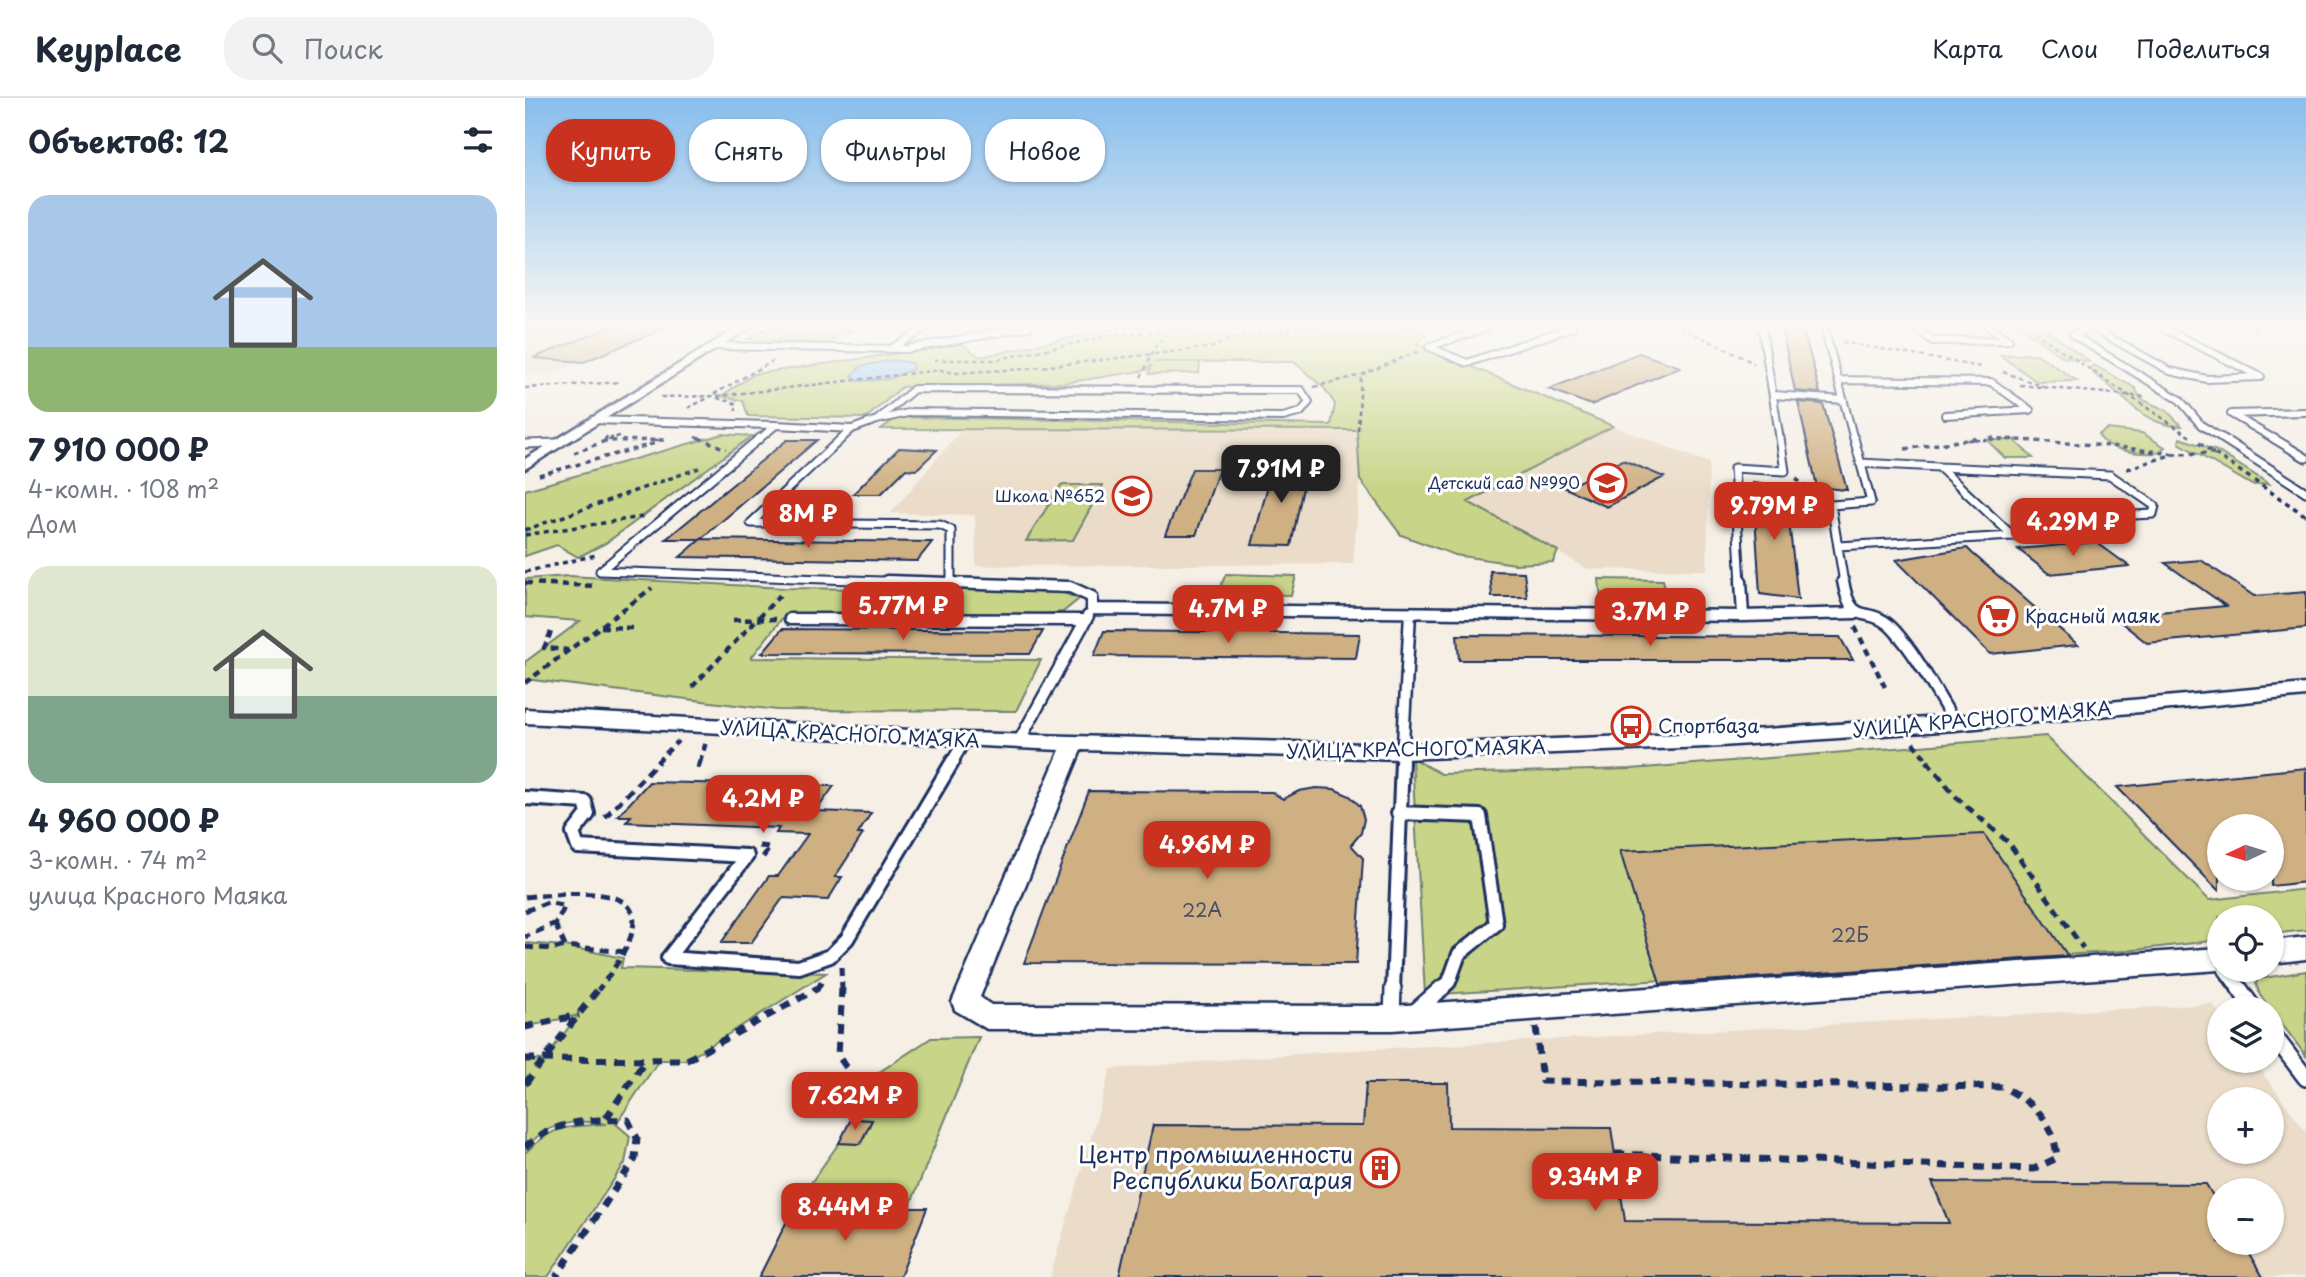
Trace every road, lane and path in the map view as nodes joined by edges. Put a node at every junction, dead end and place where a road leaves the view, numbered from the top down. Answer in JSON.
{"nodes":[{"id":1,"x":619,"y":382,"type":"dead end"},
{"id":2,"x":655,"y":382,"type":"edge"},
{"id":3,"x":734,"y":382,"type":"edge"},
{"id":4,"x":829,"y":382,"type":"edge"},
{"id":5,"x":919,"y":382,"type":"edge"},
{"id":6,"x":1332,"y":382,"type":"edge"},
{"id":7,"x":1360,"y":382,"type":"edge"},
{"id":8,"x":1772,"y":382,"type":"edge"},
{"id":9,"x":1839,"y":382,"type":"edge"},
{"id":10,"x":1991,"y":382,"type":"joint"},
{"id":11,"x":2030,"y":382,"type":"edge"},
{"id":12,"x":2109,"y":382,"type":"edge"},
{"id":13,"x":2150,"y":382,"type":"edge"},
{"id":14,"x":2045,"y":387,"type":"junction"},
{"id":15,"x":525,"y":388,"type":"edge"},
{"id":16,"x":914,"y":389,"type":"junction"},
{"id":17,"x":1300,"y":390,"type":"junction"},
{"id":18,"x":2127,"y":394,"type":"junction"},
{"id":19,"x":1775,"y":395,"type":"junction"},
{"id":20,"x":712,"y":396,"type":"junction"},
{"id":21,"x":656,"y":397,"type":"dead end"},
{"id":22,"x":1844,"y":400,"type":"junction"},
{"id":23,"x":2180,"y":400,"type":"junction"},
{"id":24,"x":2306,"y":412,"type":"edge"},
{"id":25,"x":1945,"y":415,"type":"dead end"},
{"id":26,"x":593,"y":420,"type":"junction"},
{"id":27,"x":877,"y":420,"type":"junction"},
{"id":28,"x":614,"y":422,"type":"junction"},
{"id":29,"x":655,"y":423,"type":"junction"},
{"id":30,"x":667,"y":424,"type":"junction"},
{"id":31,"x":738,"y":425,"type":"junction"},
{"id":32,"x":776,"y":425,"type":"junction"},
{"id":33,"x":852,"y":429,"type":"junction"},
{"id":34,"x":1357,"y":430,"type":"dead end"},
{"id":35,"x":687,"y":434,"type":"junction"},
{"id":36,"x":664,"y":440,"type":"junction"},
{"id":37,"x":605,"y":442,"type":"junction"},
{"id":38,"x":557,"y":443,"type":"junction"},
{"id":39,"x":525,"y":444,"type":"edge"},
{"id":40,"x":1901,"y":449,"type":"dead end"},
{"id":41,"x":2214,"y":453,"type":"junction"},
{"id":42,"x":2174,"y":454,"type":"junction"},
{"id":43,"x":740,"y":455,"type":"junction"},
{"id":44,"x":563,"y":457,"type":"dead end"},
{"id":45,"x":2306,"y":458,"type":"edge"},
{"id":46,"x":1860,"y":463,"type":"junction"},
{"id":47,"x":525,"y":465,"type":"edge"},
{"id":48,"x":1939,"y":467,"type":"junction"},
{"id":49,"x":701,"y":468,"type":"dead end"},
{"id":50,"x":1785,"y":471,"type":"junction"},
{"id":51,"x":538,"y":475,"type":"dead end"},
{"id":52,"x":2110,"y":475,"type":"junction"},
{"id":53,"x":2306,"y":492,"type":"edge"},
{"id":54,"x":1831,"y":505,"type":"junction"},
{"id":55,"x":670,"y":513,"type":"junction"},
{"id":56,"x":2306,"y":516,"type":"edge"},
{"id":57,"x":525,"y":532,"type":"edge"},
{"id":58,"x":2013,"y":536,"type":"junction"},
{"id":59,"x":1838,"y":546,"type":"junction"},
{"id":60,"x":584,"y":558,"type":"dead end"},
{"id":61,"x":525,"y":563,"type":"edge"},
{"id":62,"x":531,"y":570,"type":"junction"},
{"id":63,"x":525,"y":572,"type":"edge"},
{"id":64,"x":951,"y":584,"type":"junction"},
{"id":65,"x":652,"y":589,"type":"dead end"},
{"id":66,"x":783,"y":593,"type":"dead end"},
{"id":67,"x":1092,"y":609,"type":"junction"},
{"id":68,"x":1410,"y":613,"type":"junction"},
{"id":69,"x":1851,"y":613,"type":"junction"},
{"id":70,"x":1743,"y":616,"type":"junction"},
{"id":71,"x":758,"y":619,"type":"junction"},
{"id":72,"x":790,"y":619,"type":"joint"},
{"id":73,"x":733,"y":620,"type":"dead end"},
{"id":74,"x":1086,"y":620,"type":"junction"},
{"id":75,"x":600,"y":627,"type":"junction"},
{"id":76,"x":635,"y":628,"type":"dead end"},
{"id":77,"x":551,"y":632,"type":"dead end"},
{"id":78,"x":569,"y":650,"type":"junction"},
{"id":79,"x":525,"y":683,"type":"edge"},
{"id":80,"x":692,"y":687,"type":"dead end"},
{"id":81,"x":1886,"y":689,"type":"dead end"},
{"id":82,"x":2306,"y":690,"type":"edge"},
{"id":83,"x":528,"y":718,"type":"edge"},
{"id":84,"x":1955,"y":723,"type":"junction"},
{"id":85,"x":1908,"y":737,"type":"dead end"},
{"id":86,"x":665,"y":740,"type":"dead end"},
{"id":87,"x":965,"y":740,"type":"junction"},
{"id":88,"x":688,"y":741,"type":"dead end"},
{"id":89,"x":1019,"y":741,"type":"junction"},
{"id":90,"x":698,"y":742,"type":"dead end"},
{"id":91,"x":1073,"y":744,"type":"junction"},
{"id":92,"x":1402,"y":752,"type":"junction"},
{"id":93,"x":698,"y":768,"type":"dead end"},
{"id":94,"x":525,"y":798,"type":"edge"},
{"id":95,"x":1398,"y":813,"type":"junction"},
{"id":96,"x":525,"y":897,"type":"edge"},
{"id":97,"x":525,"y":911,"type":"edge"},
{"id":98,"x":555,"y":924,"type":"junction"},
{"id":99,"x":2072,"y":930,"type":"dead end"},
{"id":100,"x":525,"y":937,"type":"edge"},
{"id":101,"x":565,"y":946,"type":"junction"},
{"id":102,"x":525,"y":947,"type":"edge"},
{"id":103,"x":2306,"y":948,"type":"edge"},
{"id":104,"x":2284,"y":951,"type":"edge"},
{"id":105,"x":626,"y":952,"type":"junction"},
{"id":106,"x":830,"y":956,"type":"junction"},
{"id":107,"x":2207,"y":963,"type":"edge"},
{"id":108,"x":826,"y":973,"type":"dead end"},
{"id":109,"x":1534,"y":1006,"type":"junction"},
{"id":110,"x":579,"y":1015,"type":"junction"},
{"id":111,"x":1401,"y":1017,"type":"junction"},
{"id":112,"x":525,"y":1027,"type":"edge"},
{"id":113,"x":2284,"y":1049,"type":"edge"},
{"id":114,"x":525,"y":1059,"type":"edge"},
{"id":115,"x":544,"y":1060,"type":"junction"},
{"id":116,"x":645,"y":1061,"type":"junction"},
{"id":117,"x":847,"y":1068,"type":"dead end"},
{"id":118,"x":2306,"y":1078,"type":"edge"},
{"id":119,"x":525,"y":1084,"type":"edge"},
{"id":120,"x":605,"y":1119,"type":"junction"},
{"id":121,"x":525,"y":1147,"type":"edge"},
{"id":122,"x":1615,"y":1154,"type":"dead end"},
{"id":123,"x":556,"y":1277,"type":"edge"}],
"edges":[{"from":1,"to":15,"type":"path"},
{"from":2,"to":26,"type":"street"},
{"from":3,"to":20,"type":"path"},
{"from":4,"to":20,"type":"path"},
{"from":5,"to":16,"type":"path"},
{"from":6,"to":17,"type":"path"},
{"from":7,"to":34,"type":"path"},
{"from":8,"to":19,"type":"lane"},
{"from":9,"to":22,"type":"lane"},
{"from":10,"to":14,"type":"path"},
{"from":10,"to":25,"type":"lane"},
{"from":11,"to":14,"type":"path"},
{"from":12,"to":18,"type":"path"},
{"from":13,"to":23,"type":"lane"},
{"from":14,"to":18,"type":"path"},
{"from":16,"to":17,"type":"lane"},
{"from":16,"to":27,"type":"lane"},
{"from":17,"to":27,"type":"lane"},
{"from":18,"to":23,"type":"path"},
{"from":18,"to":41,"type":"path"},
{"from":19,"to":22,"type":"lane"},
{"from":19,"to":50,"type":"lane"},
{"from":20,"to":21,"type":"path"},
{"from":20,"to":31,"type":"path"},
{"from":22,"to":46,"type":"lane"},
{"from":23,"to":53,"type":"lane"},
{"from":24,"to":45,"type":"lane"},
{"from":26,"to":28,"type":"lane"},
{"from":26,"to":38,"type":"street"},
{"from":27,"to":33,"type":"lane"},
{"from":28,"to":29,"type":"lane"},
{"from":28,"to":37,"type":"path"},
{"from":29,"to":30,"type":"lane"},
{"from":29,"to":37,"type":"path"},
{"from":30,"to":31,"type":"lane"},
{"from":30,"to":35,"type":"path"},
{"from":31,"to":32,"type":"lane"},
{"from":32,"to":33,"type":"lane"},
{"from":32,"to":43,"type":"lane"},
{"from":33,"to":64,"type":"lane"},
{"from":35,"to":36,"type":"path"},
{"from":35,"to":43,"type":"path"},
{"from":36,"to":37,"type":"path"},
{"from":36,"to":51,"type":"path"},
{"from":37,"to":44,"type":"path"},
{"from":38,"to":39,"type":"lane"},
{"from":38,"to":47,"type":"street"},
{"from":40,"to":42,"type":"path"},
{"from":41,"to":42,"type":"path"},
{"from":41,"to":56,"type":"path"},
{"from":42,"to":52,"type":"path"},
{"from":43,"to":55,"type":"lane"},
{"from":46,"to":48,"type":"lane"},
{"from":46,"to":54,"type":"lane"},
{"from":48,"to":52,"type":"lane"},
{"from":48,"to":58,"type":"lane"},
{"from":49,"to":57,"type":"path"},
{"from":50,"to":54,"type":"path"},
{"from":50,"to":70,"type":"lane"},
{"from":52,"to":58,"type":"lane"},
{"from":54,"to":59,"type":"lane"},
{"from":55,"to":57,"type":"path"},
{"from":55,"to":64,"type":"lane"},
{"from":58,"to":59,"type":"lane"},
{"from":59,"to":69,"type":"lane"},
{"from":60,"to":62,"type":"path"},
{"from":61,"to":62,"type":"path"},
{"from":62,"to":63,"type":"path"},
{"from":64,"to":67,"type":"lane"},
{"from":65,"to":75,"type":"path"},
{"from":66,"to":71,"type":"path"},
{"from":67,"to":68,"type":"lane"},
{"from":67,"to":74,"type":"lane"},
{"from":68,"to":70,"type":"lane"},
{"from":68,"to":92,"type":"lane"},
{"from":69,"to":70,"type":"lane"},
{"from":69,"to":81,"type":"path"},
{"from":69,"to":84,"type":"lane"},
{"from":71,"to":72,"type":"path"},
{"from":71,"to":73,"type":"path"},
{"from":71,"to":80,"type":"path"},
{"from":72,"to":74,"type":"lane"},
{"from":74,"to":89,"type":"lane"},
{"from":75,"to":76,"type":"path"},
{"from":75,"to":78,"type":"path"},
{"from":77,"to":78,"type":"path"},
{"from":78,"to":79,"type":"path"},
{"from":82,"to":84,"type":"street","name":"УЛИЦА КРАСНОГО МАЯКА"},
{"from":83,"to":87,"type":"street","name":"УЛИЦА КРАСНОГО МАЯКА"},
{"from":84,"to":92,"type":"street","name":"УЛИЦА КРАСНОГО МАЯКА"},
{"from":85,"to":99,"type":"path"},
{"from":86,"to":88,"type":"path"},
{"from":87,"to":89,"type":"street","name":"УЛИЦА КРАСНОГО МАЯКА"},
{"from":87,"to":106,"type":"lane"},
{"from":89,"to":91,"type":"street","name":"УЛИЦА КРАСНОГО МАЯКА"},
{"from":90,"to":93,"type":"path"},
{"from":91,"to":92,"type":"street","name":"УЛИЦА КРАСНОГО МАЯКА"},
{"from":91,"to":111,"type":"street"},
{"from":92,"to":95,"type":"lane"},
{"from":94,"to":106,"type":"lane"},
{"from":95,"to":111,"type":"lane"},
{"from":95,"to":111,"type":"lane"},
{"from":96,"to":105,"type":"path"},
{"from":97,"to":98,"type":"path"},
{"from":98,"to":100,"type":"path"},
{"from":98,"to":101,"type":"path"},
{"from":101,"to":102,"type":"path"},
{"from":101,"to":105,"type":"path"},
{"from":103,"to":104,"type":"street"},
{"from":105,"to":110,"type":"path"},
{"from":106,"to":117,"type":"path"},
{"from":107,"to":109,"type":"street"},
{"from":108,"to":116,"type":"path"},
{"from":109,"to":111,"type":"street"},
{"from":109,"to":122,"type":"path"},
{"from":110,"to":112,"type":"path"},
{"from":110,"to":115,"type":"path"},
{"from":113,"to":118,"type":"lane"},
{"from":114,"to":115,"type":"path"},
{"from":115,"to":116,"type":"path"},
{"from":115,"to":119,"type":"path"},
{"from":116,"to":120,"type":"path"},
{"from":120,"to":121,"type":"path"},
{"from":120,"to":123,"type":"path"}]}
